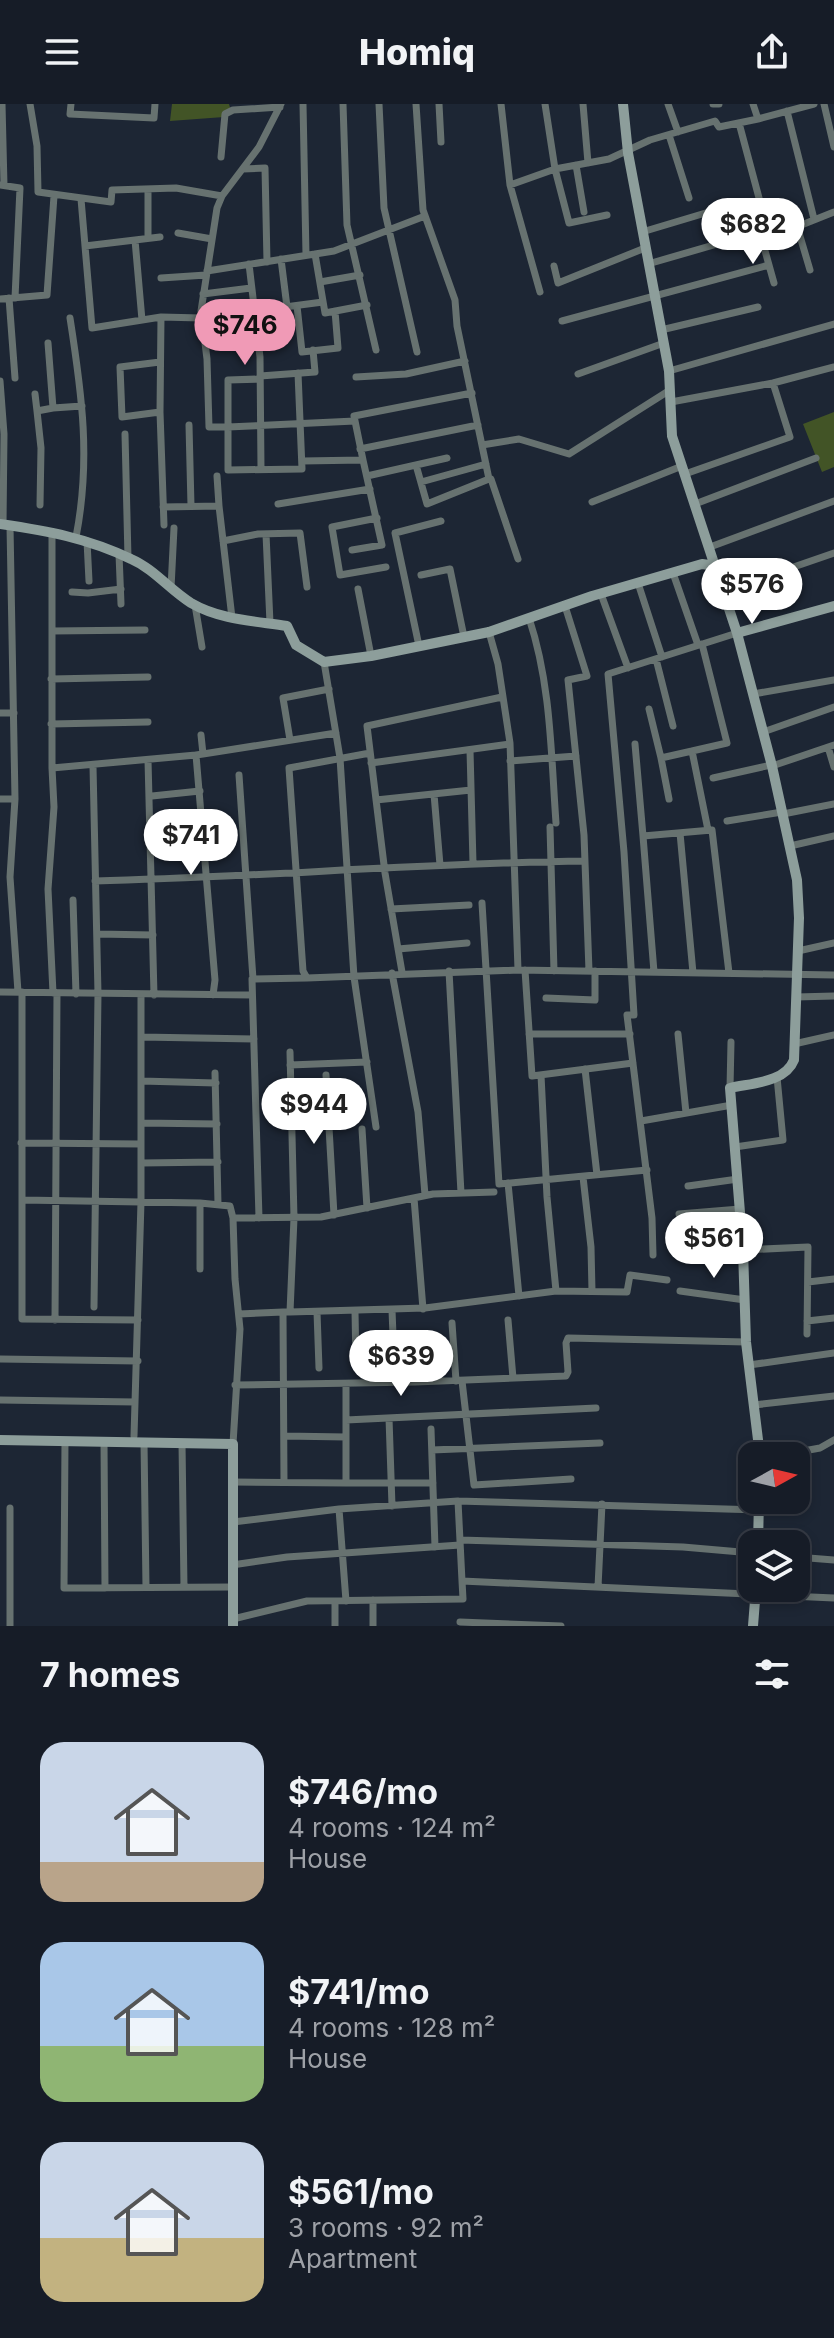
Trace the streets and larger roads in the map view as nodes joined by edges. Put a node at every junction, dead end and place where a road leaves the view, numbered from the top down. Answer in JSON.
{"nodes":[{"id":1,"x":2,"y":104,"type":"edge"},
{"id":2,"x":30,"y":104,"type":"edge"},
{"id":3,"x":71,"y":104,"type":"edge"},
{"id":4,"x":104,"y":104,"type":"edge"},
{"id":5,"x":155,"y":104,"type":"edge"},
{"id":6,"x":303,"y":104,"type":"edge"},
{"id":7,"x":343,"y":104,"type":"edge"},
{"id":8,"x":379,"y":104,"type":"edge"},
{"id":9,"x":416,"y":104,"type":"edge"},
{"id":10,"x":439,"y":104,"type":"edge"},
{"id":11,"x":501,"y":104,"type":"edge"},
{"id":12,"x":545,"y":104,"type":"edge"},
{"id":13,"x":583,"y":104,"type":"edge"},
{"id":14,"x":624,"y":104,"type":"edge"},
{"id":15,"x":668,"y":104,"type":"edge"},
{"id":16,"x":713,"y":104,"type":"edge"},
{"id":17,"x":719,"y":104,"type":"edge"},
{"id":18,"x":753,"y":104,"type":"edge"},
{"id":19,"x":814,"y":104,"type":"edge"},
{"id":20,"x":824,"y":104,"type":"edge"},
{"id":21,"x":280,"y":106,"type":"edge"},
{"id":22,"x":787,"y":111,"type":"junction"},
{"id":23,"x":104,"y":115,"type":"junction"},
{"id":24,"x":758,"y":119,"type":"junction"},
{"id":25,"x":739,"y":123,"type":"junction"},
{"id":26,"x":673,"y":133,"type":"junction"},
{"id":27,"x":441,"y":142,"type":"dead end"},
{"id":28,"x":834,"y":147,"type":"edge"},
{"id":29,"x":628,"y":153,"type":"junction"},
{"id":30,"x":221,"y":157,"type":"dead end"},
{"id":31,"x":588,"y":163,"type":"junction"},
{"id":32,"x":576,"y":165,"type":"junction"},
{"id":33,"x":243,"y":169,"type":"junction"},
{"id":34,"x":555,"y":169,"type":"junction"},
{"id":35,"x":2,"y":185,"type":"edge"},
{"id":36,"x":510,"y":185,"type":"junction"},
{"id":37,"x":148,"y":189,"type":"junction"},
{"id":38,"x":54,"y":196,"type":"junction"},
{"id":39,"x":222,"y":196,"type":"junction"},
{"id":40,"x":689,"y":198,"type":"dead end"},
{"id":41,"x":81,"y":199,"type":"junction"},
{"id":42,"x":739,"y":203,"type":"dead end"},
{"id":43,"x":584,"y":212,"type":"dead end"},
{"id":44,"x":834,"y":212,"type":"edge"},
{"id":45,"x":607,"y":215,"type":"dead end"},
{"id":46,"x":425,"y":216,"type":"junction"},
{"id":47,"x":814,"y":219,"type":"junction"},
{"id":48,"x":766,"y":224,"type":"dead end"},
{"id":49,"x":797,"y":226,"type":"junction"},
{"id":50,"x":389,"y":230,"type":"junction"},
{"id":51,"x":642,"y":232,"type":"junction"},
{"id":52,"x":178,"y":233,"type":"dead end"},
{"id":53,"x":748,"y":235,"type":"dead end"},
{"id":54,"x":160,"y":237,"type":"dead end"},
{"id":55,"x":148,"y":238,"type":"junction"},
{"id":56,"x":212,"y":239,"type":"junction"},
{"id":57,"x":135,"y":240,"type":"junction"},
{"id":58,"x":352,"y":243,"type":"junction"},
{"id":59,"x":85,"y":246,"type":"junction"},
{"id":60,"x":645,"y":248,"type":"junction"},
{"id":61,"x":315,"y":254,"type":"junction"},
{"id":62,"x":306,"y":255,"type":"junction"},
{"id":63,"x":281,"y":259,"type":"junction"},
{"id":64,"x":267,"y":262,"type":"junction"},
{"id":65,"x":249,"y":264,"type":"junction"},
{"id":66,"x":648,"y":264,"type":"junction"},
{"id":67,"x":769,"y":265,"type":"junction"},
{"id":68,"x":554,"y":266,"type":"dead end"},
{"id":69,"x":810,"y":270,"type":"dead end"},
{"id":70,"x":207,"y":273,"type":"junction"},
{"id":71,"x":360,"y":275,"type":"junction"},
{"id":72,"x":161,"y":278,"type":"dead end"},
{"id":73,"x":320,"y":282,"type":"junction"},
{"id":74,"x":774,"y":283,"type":"dead end"},
{"id":75,"x":251,"y":288,"type":"junction"},
{"id":76,"x":540,"y":292,"type":"dead end"},
{"id":77,"x":203,"y":294,"type":"junction"},
{"id":78,"x":654,"y":296,"type":"junction"},
{"id":79,"x":12,"y":298,"type":"junction"},
{"id":80,"x":0,"y":299,"type":"edge"},
{"id":81,"x":323,"y":302,"type":"junction"},
{"id":82,"x":367,"y":305,"type":"junction"},
{"id":83,"x":292,"y":306,"type":"junction"},
{"id":84,"x":758,"y":307,"type":"dead end"},
{"id":85,"x":254,"y":311,"type":"junction"},
{"id":86,"x":335,"y":311,"type":"junction"},
{"id":87,"x":161,"y":317,"type":"junction"},
{"id":88,"x":70,"y":318,"type":"dead end"},
{"id":89,"x":201,"y":318,"type":"junction"},
{"id":90,"x":142,"y":320,"type":"junction"},
{"id":91,"x":562,"y":321,"type":"dead end"},
{"id":92,"x":834,"y":324,"type":"edge"},
{"id":93,"x":661,"y":330,"type":"junction"},
{"id":94,"x":48,"y":343,"type":"dead end"},
{"id":95,"x":664,"y":343,"type":"junction"},
{"id":96,"x":313,"y":350,"type":"junction"},
{"id":97,"x":376,"y":350,"type":"dead end"},
{"id":98,"x":417,"y":352,"type":"dead end"},
{"id":99,"x":465,"y":361,"type":"junction"},
{"id":100,"x":160,"y":362,"type":"junction"},
{"id":101,"x":834,"y":367,"type":"edge"},
{"id":102,"x":669,"y":371,"type":"junction"},
{"id":103,"x":298,"y":373,"type":"junction"},
{"id":104,"x":578,"y":374,"type":"dead end"},
{"id":105,"x":356,"y":377,"type":"dead end"},
{"id":106,"x":15,"y":378,"type":"dead end"},
{"id":107,"x":260,"y":378,"type":"junction"},
{"id":108,"x":0,"y":381,"type":"edge"},
{"id":109,"x":773,"y":383,"type":"junction"},
{"id":110,"x":670,"y":390,"type":"junction"},
{"id":111,"x":472,"y":393,"type":"junction"},
{"id":112,"x":35,"y":394,"type":"dead end"},
{"id":113,"x":671,"y":402,"type":"junction"},
{"id":114,"x":82,"y":406,"type":"junction"},
{"id":115,"x":53,"y":408,"type":"junction"},
{"id":116,"x":37,"y":411,"type":"junction"},
{"id":117,"x":160,"y":412,"type":"junction"},
{"id":118,"x":355,"y":421,"type":"junction"},
{"id":119,"x":300,"y":423,"type":"junction"},
{"id":120,"x":189,"y":425,"type":"dead end"},
{"id":121,"x":260,"y":425,"type":"junction"},
{"id":122,"x":478,"y":425,"type":"junction"},
{"id":123,"x":228,"y":427,"type":"junction"},
{"id":124,"x":125,"y":434,"type":"dead end"},
{"id":125,"x":482,"y":445,"type":"junction"},
{"id":126,"x":360,"y":449,"type":"junction"},
{"id":127,"x":447,"y":458,"type":"dead end"},
{"id":128,"x":816,"y":458,"type":"dead end"},
{"id":129,"x":363,"y":460,"type":"junction"},
{"id":130,"x":302,"y":461,"type":"junction"},
{"id":131,"x":486,"y":464,"type":"junction"},
{"id":132,"x":416,"y":465,"type":"junction"},
{"id":133,"x":261,"y":469,"type":"junction"},
{"id":134,"x":684,"y":470,"type":"junction"},
{"id":135,"x":217,"y":476,"type":"dead end"},
{"id":136,"x":367,"y":476,"type":"junction"},
{"id":137,"x":489,"y":479,"type":"junction"},
{"id":138,"x":421,"y":482,"type":"junction"},
{"id":139,"x":370,"y":489,"type":"junction"},
{"id":140,"x":834,"y":501,"type":"edge"},
{"id":141,"x":592,"y":502,"type":"dead end"},
{"id":142,"x":278,"y":504,"type":"dead end"},
{"id":143,"x":695,"y":504,"type":"junction"},
{"id":144,"x":40,"y":505,"type":"dead end"},
{"id":145,"x":191,"y":506,"type":"junction"},
{"id":146,"x":219,"y":506,"type":"junction"},
{"id":147,"x":163,"y":507,"type":"junction"},
{"id":148,"x":377,"y":518,"type":"junction"},
{"id":149,"x":441,"y":521,"type":"dead end"},
{"id":150,"x":4,"y":525,"type":"edge"},
{"id":151,"x":164,"y":525,"type":"dead end"},
{"id":152,"x":174,"y":528,"type":"dead end"},
{"id":153,"x":52,"y":532,"type":"junction"},
{"id":154,"x":266,"y":534,"type":"junction"},
{"id":155,"x":82,"y":539,"type":"junction"},
{"id":156,"x":223,"y":541,"type":"junction"},
{"id":157,"x":710,"y":547,"type":"junction"},
{"id":158,"x":352,"y":550,"type":"dead end"},
{"id":159,"x":834,"y":553,"type":"edge"},
{"id":160,"x":123,"y":556,"type":"junction"},
{"id":161,"x":518,"y":559,"type":"dead end"},
{"id":162,"x":716,"y":566,"type":"junction"},
{"id":163,"x":386,"y":567,"type":"dead end"},
{"id":164,"x":673,"y":573,"type":"junction"},
{"id":165,"x":421,"y":575,"type":"dead end"},
{"id":166,"x":89,"y":581,"type":"dead end"},
{"id":167,"x":638,"y":583,"type":"junction"},
{"id":168,"x":307,"y":587,"type":"dead end"},
{"id":169,"x":171,"y":588,"type":"junction"},
{"id":170,"x":121,"y":589,"type":"junction"},
{"id":171,"x":358,"y":589,"type":"dead end"},
{"id":172,"x":724,"y":591,"type":"junction"},
{"id":173,"x":72,"y":592,"type":"dead end"},
{"id":174,"x":601,"y":594,"type":"junction"},
{"id":175,"x":121,"y":604,"type":"dead end"},
{"id":176,"x":195,"y":605,"type":"junction"},
{"id":177,"x":565,"y":606,"type":"junction"},
{"id":178,"x":834,"y":606,"type":"edge"},
{"id":179,"x":232,"y":618,"type":"junction"},
{"id":180,"x":529,"y":618,"type":"junction"},
{"id":181,"x":270,"y":623,"type":"junction"},
{"id":182,"x":145,"y":630,"type":"dead end"},
{"id":183,"x":52,"y":631,"type":"junction"},
{"id":184,"x":489,"y":632,"type":"junction"},
{"id":185,"x":737,"y":633,"type":"junction"},
{"id":186,"x":464,"y":637,"type":"junction"},
{"id":187,"x":700,"y":644,"type":"junction"},
{"id":188,"x":419,"y":646,"type":"junction"},
{"id":189,"x":202,"y":647,"type":"dead end"},
{"id":190,"x":371,"y":656,"type":"junction"},
{"id":191,"x":659,"y":658,"type":"junction"},
{"id":192,"x":324,"y":662,"type":"junction"},
{"id":193,"x":628,"y":668,"type":"junction"},
{"id":194,"x":148,"y":677,"type":"dead end"},
{"id":195,"x":51,"y":679,"type":"junction"},
{"id":196,"x":834,"y":680,"type":"edge"},
{"id":197,"x":329,"y":689,"type":"junction"},
{"id":198,"x":753,"y":694,"type":"junction"},
{"id":199,"x":502,"y":697,"type":"junction"},
{"id":200,"x":834,"y":707,"type":"edge"},
{"id":201,"x":649,"y":709,"type":"dead end"},
{"id":202,"x":0,"y":713,"type":"edge"},
{"id":203,"x":14,"y":713,"type":"junction"},
{"id":204,"x":148,"y":722,"type":"dead end"},
{"id":205,"x":51,"y":724,"type":"junction"},
{"id":206,"x":673,"y":726,"type":"dead end"},
{"id":207,"x":763,"y":732,"type":"junction"},
{"id":208,"x":336,"y":733,"type":"junction"},
{"id":209,"x":201,"y":735,"type":"dead end"},
{"id":210,"x":290,"y":740,"type":"junction"},
{"id":211,"x":510,"y":744,"type":"junction"},
{"id":212,"x":635,"y":744,"type":"dead end"},
{"id":213,"x":831,"y":746,"type":"edge"},
{"id":214,"x":470,"y":750,"type":"junction"},
{"id":215,"x":692,"y":751,"type":"junction"},
{"id":216,"x":370,"y":753,"type":"junction"},
{"id":217,"x":200,"y":755,"type":"junction"},
{"id":218,"x":576,"y":756,"type":"junction"},
{"id":219,"x":340,"y":758,"type":"junction"},
{"id":220,"x":552,"y":758,"type":"junction"},
{"id":221,"x":661,"y":758,"type":"junction"},
{"id":222,"x":148,"y":760,"type":"junction"},
{"id":223,"x":510,"y":761,"type":"junction"},
{"id":224,"x":371,"y":763,"type":"junction"},
{"id":225,"x":93,"y":766,"type":"junction"},
{"id":226,"x":772,"y":766,"type":"junction"},
{"id":227,"x":834,"y":767,"type":"edge"},
{"id":228,"x":52,"y":768,"type":"junction"},
{"id":229,"x":239,"y":775,"type":"dead end"},
{"id":230,"x":713,"y":778,"type":"dead end"},
{"id":231,"x":471,"y":790,"type":"junction"},
{"id":232,"x":200,"y":791,"type":"junction"},
{"id":233,"x":434,"y":794,"type":"junction"},
{"id":234,"x":152,"y":796,"type":"dead end"},
{"id":235,"x":0,"y":799,"type":"edge"},
{"id":236,"x":15,"y":799,"type":"junction"},
{"id":237,"x":669,"y":799,"type":"dead end"},
{"id":238,"x":376,"y":800,"type":"junction"},
{"id":239,"x":834,"y":804,"type":"edge"},
{"id":240,"x":783,"y":813,"type":"junction"},
{"id":241,"x":727,"y":821,"type":"dead end"},
{"id":242,"x":708,"y":830,"type":"junction"},
{"id":243,"x":680,"y":833,"type":"junction"},
{"id":244,"x":643,"y":836,"type":"junction"},
{"id":245,"x":834,"y":836,"type":"edge"},
{"id":246,"x":790,"y":846,"type":"junction"},
{"id":247,"x":551,"y":861,"type":"junction"},
{"id":248,"x":585,"y":861,"type":"junction"},
{"id":249,"x":513,"y":862,"type":"junction"},
{"id":250,"x":473,"y":863,"type":"junction"},
{"id":251,"x":440,"y":865,"type":"junction"},
{"id":252,"x":348,"y":868,"type":"junction"},
{"id":253,"x":384,"y":868,"type":"junction"},
{"id":254,"x":297,"y":872,"type":"junction"},
{"id":255,"x":245,"y":876,"type":"junction"},
{"id":256,"x":151,"y":879,"type":"junction"},
{"id":257,"x":207,"y":879,"type":"junction"},
{"id":258,"x":95,"y":881,"type":"junction"},
{"id":259,"x":73,"y":900,"type":"dead end"},
{"id":260,"x":482,"y":903,"type":"dead end"},
{"id":261,"x":469,"y":905,"type":"dead end"},
{"id":262,"x":391,"y":909,"type":"junction"},
{"id":263,"x":97,"y":934,"type":"junction"},
{"id":264,"x":153,"y":935,"type":"junction"},
{"id":265,"x":467,"y":943,"type":"dead end"},
{"id":266,"x":834,"y":943,"type":"edge"},
{"id":267,"x":398,"y":949,"type":"junction"},
{"id":268,"x":798,"y":951,"type":"junction"},
{"id":269,"x":521,"y":970,"type":"junction"},
{"id":270,"x":449,"y":971,"type":"junction"},
{"id":271,"x":487,"y":971,"type":"junction"},
{"id":272,"x":554,"y":971,"type":"junction"},
{"id":273,"x":592,"y":971,"type":"junction"},
{"id":274,"x":402,"y":972,"type":"junction"},
{"id":275,"x":631,"y":972,"type":"junction"},
{"id":276,"x":654,"y":972,"type":"junction"},
{"id":277,"x":392,"y":973,"type":"junction"},
{"id":278,"x":693,"y":973,"type":"junction"},
{"id":279,"x":729,"y":973,"type":"junction"},
{"id":280,"x":796,"y":973,"type":"junction"},
{"id":281,"x":834,"y":975,"type":"edge"},
{"id":282,"x":354,"y":977,"type":"junction"},
{"id":283,"x":307,"y":978,"type":"junction"},
{"id":284,"x":253,"y":979,"type":"junction"},
{"id":285,"x":0,"y":992,"type":"edge"},
{"id":286,"x":20,"y":992,"type":"junction"},
{"id":287,"x":55,"y":993,"type":"junction"},
{"id":288,"x":76,"y":994,"type":"junction"},
{"id":289,"x":98,"y":994,"type":"junction"},
{"id":290,"x":141,"y":995,"type":"junction"},
{"id":291,"x":154,"y":995,"type":"junction"},
{"id":292,"x":213,"y":995,"type":"junction"},
{"id":293,"x":252,"y":995,"type":"junction"},
{"id":294,"x":834,"y":996,"type":"edge"},
{"id":295,"x":796,"y":997,"type":"junction"},
{"id":296,"x":546,"y":998,"type":"dead end"},
{"id":297,"x":529,"y":1034,"type":"junction"},
{"id":298,"x":630,"y":1034,"type":"junction"},
{"id":299,"x":678,"y":1034,"type":"dead end"},
{"id":300,"x":834,"y":1035,"type":"edge"},
{"id":301,"x":141,"y":1037,"type":"junction"},
{"id":302,"x":254,"y":1039,"type":"junction"},
{"id":303,"x":731,"y":1042,"type":"dead end"},
{"id":304,"x":794,"y":1044,"type":"junction"},
{"id":305,"x":290,"y":1052,"type":"dead end"},
{"id":306,"x":367,"y":1062,"type":"junction"},
{"id":307,"x":633,"y":1063,"type":"junction"},
{"id":308,"x":290,"y":1065,"type":"junction"},
{"id":309,"x":585,"y":1069,"type":"junction"},
{"id":310,"x":215,"y":1073,"type":"dead end"},
{"id":311,"x":326,"y":1075,"type":"dead end"},
{"id":312,"x":541,"y":1075,"type":"junction"},
{"id":313,"x":777,"y":1077,"type":"junction"},
{"id":314,"x":141,"y":1081,"type":"junction"},
{"id":315,"x":216,"y":1083,"type":"junction"},
{"id":316,"x":730,"y":1088,"type":"junction"},
{"id":317,"x":732,"y":1105,"type":"junction"},
{"id":318,"x":686,"y":1113,"type":"junction"},
{"id":319,"x":641,"y":1121,"type":"junction"},
{"id":320,"x":141,"y":1123,"type":"junction"},
{"id":321,"x":217,"y":1124,"type":"junction"},
{"id":322,"x":376,"y":1127,"type":"dead end"},
{"id":323,"x":362,"y":1129,"type":"dead end"},
{"id":324,"x":21,"y":1143,"type":"junction"},
{"id":325,"x":56,"y":1143,"type":"junction"},
{"id":326,"x":97,"y":1144,"type":"junction"},
{"id":327,"x":141,"y":1144,"type":"junction"},
{"id":328,"x":735,"y":1147,"type":"junction"},
{"id":329,"x":218,"y":1162,"type":"junction"},
{"id":330,"x":141,"y":1163,"type":"junction"},
{"id":331,"x":647,"y":1170,"type":"junction"},
{"id":332,"x":597,"y":1175,"type":"junction"},
{"id":333,"x":583,"y":1177,"type":"junction"},
{"id":334,"x":738,"y":1179,"type":"junction"},
{"id":335,"x":548,"y":1180,"type":"junction"},
{"id":336,"x":508,"y":1183,"type":"junction"},
{"id":337,"x":688,"y":1186,"type":"dead end"},
{"id":338,"x":494,"y":1192,"type":"dead end"},
{"id":339,"x":461,"y":1193,"type":"junction"},
{"id":340,"x":425,"y":1195,"type":"junction"},
{"id":341,"x":414,"y":1198,"type":"junction"},
{"id":342,"x":22,"y":1200,"type":"junction"},
{"id":343,"x":55,"y":1201,"type":"junction"},
{"id":344,"x":96,"y":1201,"type":"junction"},
{"id":345,"x":141,"y":1202,"type":"junction"},
{"id":346,"x":200,"y":1203,"type":"junction"},
{"id":347,"x":218,"y":1204,"type":"junction"},
{"id":348,"x":367,"y":1208,"type":"junction"},
{"id":349,"x":740,"y":1209,"type":"junction"},
{"id":350,"x":679,"y":1214,"type":"dead end"},
{"id":351,"x":334,"y":1215,"type":"junction"},
{"id":352,"x":233,"y":1218,"type":"junction"},
{"id":353,"x":259,"y":1218,"type":"junction"},
{"id":354,"x":294,"y":1218,"type":"junction"},
{"id":355,"x":744,"y":1254,"type":"junction"},
{"id":356,"x":653,"y":1255,"type":"dead end"},
{"id":357,"x":679,"y":1256,"type":"dead end"},
{"id":358,"x":200,"y":1269,"type":"dead end"},
{"id":359,"x":834,"y":1279,"type":"edge"},
{"id":360,"x":667,"y":1280,"type":"dead end"},
{"id":361,"x":808,"y":1282,"type":"junction"},
{"id":362,"x":556,"y":1291,"type":"junction"},
{"id":363,"x":592,"y":1291,"type":"junction"},
{"id":364,"x":680,"y":1291,"type":"dead end"},
{"id":365,"x":519,"y":1296,"type":"junction"},
{"id":366,"x":745,"y":1300,"type":"junction"},
{"id":367,"x":94,"y":1307,"type":"dead end"},
{"id":368,"x":423,"y":1309,"type":"junction"},
{"id":369,"x":392,"y":1310,"type":"junction"},
{"id":370,"x":355,"y":1311,"type":"junction"},
{"id":371,"x":287,"y":1312,"type":"junction"},
{"id":372,"x":317,"y":1312,"type":"junction"},
{"id":373,"x":239,"y":1314,"type":"junction"},
{"id":374,"x":834,"y":1318,"type":"edge"},
{"id":375,"x":55,"y":1320,"type":"junction"},
{"id":376,"x":138,"y":1320,"type":"junction"},
{"id":377,"x":508,"y":1320,"type":"dead end"},
{"id":378,"x":807,"y":1321,"type":"junction"},
{"id":379,"x":452,"y":1323,"type":"dead end"},
{"id":380,"x":807,"y":1334,"type":"dead end"},
{"id":381,"x":746,"y":1342,"type":"junction"},
{"id":382,"x":834,"y":1353,"type":"edge"},
{"id":383,"x":0,"y":1359,"type":"edge"},
{"id":384,"x":138,"y":1361,"type":"junction"},
{"id":385,"x":394,"y":1361,"type":"dead end"},
{"id":386,"x":356,"y":1365,"type":"dead end"},
{"id":387,"x":749,"y":1365,"type":"junction"},
{"id":388,"x":319,"y":1368,"type":"dead end"},
{"id":389,"x":513,"y":1378,"type":"junction"},
{"id":390,"x":459,"y":1381,"type":"junction"},
{"id":391,"x":346,"y":1384,"type":"junction"},
{"id":392,"x":235,"y":1385,"type":"junction"},
{"id":393,"x":284,"y":1385,"type":"junction"},
{"id":394,"x":834,"y":1396,"type":"edge"},
{"id":395,"x":0,"y":1400,"type":"edge"},
{"id":396,"x":135,"y":1402,"type":"junction"},
{"id":397,"x":754,"y":1405,"type":"junction"},
{"id":398,"x":596,"y":1408,"type":"dead end"},
{"id":399,"x":466,"y":1415,"type":"junction"},
{"id":400,"x":389,"y":1418,"type":"junction"},
{"id":401,"x":346,"y":1420,"type":"junction"},
{"id":402,"x":431,"y":1429,"type":"dead end"},
{"id":403,"x":284,"y":1436,"type":"junction"},
{"id":404,"x":346,"y":1437,"type":"junction"},
{"id":405,"x":139,"y":1439,"type":"junction"},
{"id":406,"x":0,"y":1440,"type":"edge"},
{"id":407,"x":834,"y":1440,"type":"edge"},
{"id":408,"x":65,"y":1441,"type":"junction"},
{"id":409,"x":104,"y":1441,"type":"junction"},
{"id":410,"x":758,"y":1442,"type":"edge"},
{"id":411,"x":182,"y":1443,"type":"junction"},
{"id":412,"x":600,"y":1443,"type":"dead end"},
{"id":413,"x":233,"y":1444,"type":"junction"},
{"id":414,"x":470,"y":1448,"type":"junction"},
{"id":415,"x":432,"y":1450,"type":"junction"},
{"id":416,"x":810,"y":1450,"type":"edge"},
{"id":417,"x":571,"y":1479,"type":"dead end"},
{"id":418,"x":233,"y":1482,"type":"junction"},
{"id":419,"x":284,"y":1482,"type":"junction"},
{"id":420,"x":346,"y":1483,"type":"junction"},
{"id":421,"x":391,"y":1483,"type":"junction"},
{"id":422,"x":433,"y":1483,"type":"junction"},
{"id":423,"x":458,"y":1501,"type":"junction"},
{"id":424,"x":434,"y":1503,"type":"junction"},
{"id":425,"x":602,"y":1504,"type":"junction"},
{"id":426,"x":738,"y":1505,"type":"edge"},
{"id":427,"x":392,"y":1506,"type":"junction"},
{"id":428,"x":10,"y":1508,"type":"dead end"},
{"id":429,"x":339,"y":1509,"type":"junction"},
{"id":430,"x":233,"y":1522,"type":"junction"},
{"id":431,"x":0,"y":1529,"type":"edge"},
{"id":432,"x":10,"y":1529,"type":"junction"},
{"id":433,"x":460,"y":1542,"type":"junction"},
{"id":434,"x":600,"y":1544,"type":"junction"},
{"id":435,"x":435,"y":1547,"type":"junction"},
{"id":436,"x":738,"y":1552,"type":"edge"},
{"id":437,"x":342,"y":1553,"type":"junction"},
{"id":438,"x":810,"y":1558,"type":"edge"},
{"id":439,"x":834,"y":1560,"type":"edge"},
{"id":440,"x":232,"y":1565,"type":"junction"},
{"id":441,"x":462,"y":1581,"type":"junction"},
{"id":442,"x":146,"y":1587,"type":"junction"},
{"id":443,"x":184,"y":1587,"type":"junction"},
{"id":444,"x":232,"y":1587,"type":"junction"},
{"id":445,"x":598,"y":1587,"type":"junction"},
{"id":446,"x":105,"y":1588,"type":"junction"},
{"id":447,"x":738,"y":1591,"type":"edge"},
{"id":448,"x":810,"y":1596,"type":"edge"},
{"id":449,"x":834,"y":1598,"type":"edge"},
{"id":450,"x":373,"y":1600,"type":"junction"},
{"id":451,"x":335,"y":1601,"type":"junction"},
{"id":452,"x":346,"y":1601,"type":"junction"},
{"id":453,"x":755,"y":1602,"type":"edge"},
{"id":454,"x":0,"y":1618,"type":"edge"},
{"id":455,"x":10,"y":1622,"type":"edge"},
{"id":456,"x":460,"y":1622,"type":"dead end"},
{"id":457,"x":233,"y":1623,"type":"edge"},
{"id":458,"x":501,"y":1625,"type":"edge"},
{"id":459,"x":335,"y":1626,"type":"edge"},
{"id":460,"x":373,"y":1626,"type":"edge"},
{"id":461,"x":541,"y":1626,"type":"edge"},
{"id":462,"x":561,"y":1626,"type":"edge"},
{"id":463,"x":753,"y":1626,"type":"edge"}],
"edges":[{"from":1,"to":35,"type":"street"},
{"from":2,"to":38,"type":"street"},
{"from":3,"to":23,"type":"street"},
{"from":4,"to":23,"type":"street"},
{"from":5,"to":23,"type":"street"},
{"from":6,"to":62,"type":"street"},
{"from":7,"to":58,"type":"street"},
{"from":8,"to":50,"type":"street"},
{"from":9,"to":46,"type":"street"},
{"from":10,"to":27,"type":"street"},
{"from":11,"to":36,"type":"street"},
{"from":12,"to":34,"type":"street"},
{"from":13,"to":31,"type":"street"},
{"from":14,"to":29,"type":"street"},
{"from":15,"to":26,"type":"street"},
{"from":16,"to":17,"type":"street"},
{"from":18,"to":24,"type":"street"},
{"from":19,"to":22,"type":"street"},
{"from":20,"to":28,"type":"street"},
{"from":21,"to":30,"type":"street"},
{"from":21,"to":33,"type":"street"},
{"from":22,"to":24,"type":"street"},
{"from":22,"to":47,"type":"street"},
{"from":24,"to":25,"type":"street"},
{"from":25,"to":26,"type":"street"},
{"from":25,"to":48,"type":"street"},
{"from":26,"to":29,"type":"street"},
{"from":26,"to":40,"type":"street"},
{"from":29,"to":31,"type":"street"},
{"from":29,"to":51,"type":"street"},
{"from":31,"to":32,"type":"street"},
{"from":32,"to":34,"type":"street"},
{"from":32,"to":43,"type":"street"},
{"from":33,"to":39,"type":"street"},
{"from":33,"to":64,"type":"street"},
{"from":34,"to":36,"type":"street"},
{"from":34,"to":45,"type":"street"},
{"from":35,"to":79,"type":"street"},
{"from":36,"to":76,"type":"street"},
{"from":37,"to":39,"type":"street"},
{"from":37,"to":41,"type":"street"},
{"from":37,"to":55,"type":"street"},
{"from":38,"to":41,"type":"street"},
{"from":38,"to":79,"type":"street"},
{"from":39,"to":56,"type":"street"},
{"from":41,"to":59,"type":"street"},
{"from":42,"to":51,"type":"street"},
{"from":44,"to":47,"type":"street"},
{"from":46,"to":50,"type":"street"},
{"from":46,"to":99,"type":"street"},
{"from":47,"to":49,"type":"street"},
{"from":49,"to":67,"type":"street"},
{"from":49,"to":69,"type":"street"},
{"from":50,"to":58,"type":"street"},
{"from":50,"to":98,"type":"street"},
{"from":51,"to":60,"type":"street"},
{"from":52,"to":56,"type":"street"},
{"from":53,"to":66,"type":"street"},
{"from":54,"to":55,"type":"street"},
{"from":55,"to":57,"type":"street"},
{"from":56,"to":70,"type":"street"},
{"from":57,"to":59,"type":"street"},
{"from":57,"to":90,"type":"street"},
{"from":58,"to":61,"type":"street"},
{"from":58,"to":71,"type":"street"},
{"from":59,"to":90,"type":"street"},
{"from":60,"to":66,"type":"street"},
{"from":60,"to":68,"type":"street"},
{"from":61,"to":62,"type":"street"},
{"from":61,"to":73,"type":"street"},
{"from":62,"to":63,"type":"street"},
{"from":63,"to":64,"type":"street"},
{"from":63,"to":83,"type":"street"},
{"from":64,"to":65,"type":"street"},
{"from":65,"to":70,"type":"street"},
{"from":65,"to":75,"type":"street"},
{"from":66,"to":78,"type":"street"},
{"from":67,"to":74,"type":"street"},
{"from":67,"to":78,"type":"street"},
{"from":70,"to":72,"type":"street"},
{"from":70,"to":77,"type":"street"},
{"from":71,"to":73,"type":"street"},
{"from":71,"to":82,"type":"street"},
{"from":73,"to":81,"type":"street"},
{"from":75,"to":77,"type":"street"},
{"from":75,"to":85,"type":"street"},
{"from":77,"to":89,"type":"street"},
{"from":78,"to":91,"type":"street"},
{"from":78,"to":93,"type":"street"},
{"from":79,"to":80,"type":"street"},
{"from":79,"to":106,"type":"street"},
{"from":81,"to":83,"type":"street"},
{"from":81,"to":86,"type":"street"},
{"from":82,"to":86,"type":"street"},
{"from":82,"to":97,"type":"street"},
{"from":83,"to":85,"type":"street"},
{"from":83,"to":96,"type":"street"},
{"from":84,"to":93,"type":"street"},
{"from":85,"to":89,"type":"street"},
{"from":85,"to":107,"type":"street"},
{"from":86,"to":96,"type":"street"},
{"from":87,"to":89,"type":"street"},
{"from":87,"to":90,"type":"street"},
{"from":87,"to":100,"type":"street"},
{"from":88,"to":114,"type":"street"},
{"from":89,"to":123,"type":"street"},
{"from":92,"to":102,"type":"street"},
{"from":93,"to":95,"type":"street"},
{"from":94,"to":115,"type":"street"},
{"from":95,"to":102,"type":"street"},
{"from":95,"to":104,"type":"street"},
{"from":96,"to":103,"type":"street"},
{"from":99,"to":105,"type":"street"},
{"from":99,"to":111,"type":"street"},
{"from":100,"to":117,"type":"street"},
{"from":100,"to":117,"type":"street"},
{"from":101,"to":109,"type":"street"},
{"from":102,"to":110,"type":"street"},
{"from":103,"to":107,"type":"street"},
{"from":103,"to":119,"type":"street"},
{"from":107,"to":121,"type":"street"},
{"from":107,"to":123,"type":"street"},
{"from":108,"to":150,"type":"street"},
{"from":109,"to":113,"type":"street"},
{"from":109,"to":134,"type":"street"},
{"from":110,"to":113,"type":"street"},
{"from":110,"to":125,"type":"street"},
{"from":111,"to":118,"type":"street"},
{"from":111,"to":122,"type":"street"},
{"from":112,"to":116,"type":"street"},
{"from":113,"to":134,"type":"street"},
{"from":114,"to":115,"type":"street"},
{"from":114,"to":155,"type":"street"},
{"from":115,"to":116,"type":"street"},
{"from":116,"to":144,"type":"street"},
{"from":117,"to":147,"type":"street"},
{"from":118,"to":119,"type":"street"},
{"from":118,"to":126,"type":"street"},
{"from":119,"to":121,"type":"street"},
{"from":119,"to":130,"type":"street"},
{"from":120,"to":145,"type":"street"},
{"from":121,"to":123,"type":"street"},
{"from":121,"to":133,"type":"street"},
{"from":122,"to":125,"type":"street"},
{"from":122,"to":126,"type":"street"},
{"from":123,"to":133,"type":"street"},
{"from":124,"to":160,"type":"street"},
{"from":125,"to":131,"type":"street"},
{"from":126,"to":129,"type":"street"},
{"from":127,"to":132,"type":"street"},
{"from":128,"to":143,"type":"street"},
{"from":129,"to":130,"type":"street"},
{"from":129,"to":136,"type":"street"},
{"from":130,"to":133,"type":"street"},
{"from":131,"to":137,"type":"street"},
{"from":131,"to":138,"type":"street"},
{"from":132,"to":136,"type":"street"},
{"from":132,"to":138,"type":"street"},
{"from":134,"to":141,"type":"street"},
{"from":134,"to":143,"type":"street"},
{"from":135,"to":146,"type":"street"},
{"from":136,"to":139,"type":"street"},
{"from":137,"to":138,"type":"street"},
{"from":137,"to":161,"type":"street"},
{"from":139,"to":142,"type":"street"},
{"from":139,"to":148,"type":"street"},
{"from":140,"to":157,"type":"street"},
{"from":143,"to":157,"type":"street"},
{"from":145,"to":146,"type":"street"},
{"from":145,"to":147,"type":"street"},
{"from":146,"to":156,"type":"street"},
{"from":147,"to":151,"type":"street"},
{"from":148,"to":158,"type":"street"},
{"from":148,"to":163,"type":"street"},
{"from":149,"to":188,"type":"street"},
{"from":150,"to":153,"type":"street"},
{"from":150,"to":203,"type":"street"},
{"from":152,"to":169,"type":"street"},
{"from":153,"to":155,"type":"street"},
{"from":153,"to":183,"type":"street"},
{"from":154,"to":156,"type":"street"},
{"from":154,"to":168,"type":"street"},
{"from":154,"to":181,"type":"street"},
{"from":155,"to":160,"type":"street"},
{"from":155,"to":166,"type":"street"},
{"from":156,"to":179,"type":"street"},
{"from":157,"to":162,"type":"street"},
{"from":159,"to":172,"type":"street"},
{"from":160,"to":169,"type":"street"},
{"from":160,"to":170,"type":"street"},
{"from":162,"to":164,"type":"street"},
{"from":162,"to":172,"type":"street"},
{"from":164,"to":167,"type":"street"},
{"from":164,"to":187,"type":"street"},
{"from":165,"to":186,"type":"street"},
{"from":167,"to":174,"type":"street"},
{"from":167,"to":191,"type":"street"},
{"from":169,"to":176,"type":"street"},
{"from":170,"to":173,"type":"street"},
{"from":170,"to":175,"type":"street"},
{"from":171,"to":190,"type":"street"},
{"from":172,"to":185,"type":"street"},
{"from":174,"to":177,"type":"street"},
{"from":174,"to":193,"type":"street"},
{"from":176,"to":179,"type":"street"},
{"from":176,"to":189,"type":"street"},
{"from":177,"to":180,"type":"street"},
{"from":177,"to":218,"type":"street"},
{"from":178,"to":185,"type":"street"},
{"from":179,"to":181,"type":"street"},
{"from":180,"to":184,"type":"street"},
{"from":180,"to":220,"type":"street"},
{"from":181,"to":192,"type":"street"},
{"from":182,"to":183,"type":"street"},
{"from":183,"to":195,"type":"street"},
{"from":184,"to":186,"type":"street"},
{"from":184,"to":199,"type":"street"},
{"from":185,"to":187,"type":"street"},
{"from":185,"to":198,"type":"street"},
{"from":186,"to":188,"type":"street"},
{"from":187,"to":191,"type":"street"},
{"from":187,"to":215,"type":"street"},
{"from":188,"to":190,"type":"street"},
{"from":190,"to":192,"type":"street"},
{"from":191,"to":193,"type":"street"},
{"from":191,"to":206,"type":"street"},
{"from":192,"to":197,"type":"street"},
{"from":193,"to":275,"type":"street"},
{"from":194,"to":195,"type":"street"},
{"from":195,"to":205,"type":"street"},
{"from":196,"to":198,"type":"street"},
{"from":197,"to":208,"type":"street"},
{"from":197,"to":210,"type":"street"},
{"from":198,"to":207,"type":"street"},
{"from":199,"to":211,"type":"street"},
{"from":199,"to":216,"type":"street"},
{"from":200,"to":207,"type":"street"},
{"from":201,"to":221,"type":"street"},
{"from":202,"to":203,"type":"street"},
{"from":203,"to":236,"type":"street"},
{"from":204,"to":205,"type":"street"},
{"from":205,"to":228,"type":"street"},
{"from":207,"to":226,"type":"street"},
{"from":208,"to":210,"type":"street"},
{"from":208,"to":219,"type":"street"},
{"from":209,"to":217,"type":"street"},
{"from":210,"to":217,"type":"street"},
{"from":211,"to":214,"type":"street"},
{"from":211,"to":223,"type":"street"},
{"from":212,"to":244,"type":"street"},
{"from":213,"to":226,"type":"street"},
{"from":213,"to":227,"type":"street"},
{"from":214,"to":224,"type":"street"},
{"from":214,"to":231,"type":"street"},
{"from":215,"to":221,"type":"street"},
{"from":215,"to":242,"type":"street"},
{"from":216,"to":219,"type":"street"},
{"from":216,"to":224,"type":"street"},
{"from":217,"to":222,"type":"street"},
{"from":217,"to":232,"type":"street"},
{"from":218,"to":220,"type":"street"},
{"from":218,"to":248,"type":"street"},
{"from":219,"to":252,"type":"street"},
{"from":219,"to":254,"type":"street"},
{"from":220,"to":223,"type":"street"},
{"from":220,"to":247,"type":"street"},
{"from":221,"to":237,"type":"street"},
{"from":222,"to":225,"type":"street"},
{"from":222,"to":256,"type":"street"},
{"from":223,"to":249,"type":"street"},
{"from":224,"to":238,"type":"street"},
{"from":225,"to":228,"type":"street"},
{"from":225,"to":258,"type":"street"},
{"from":226,"to":230,"type":"street"},
{"from":226,"to":240,"type":"street"},
{"from":228,"to":287,"type":"street"},
{"from":229,"to":255,"type":"street"},
{"from":231,"to":233,"type":"street"},
{"from":231,"to":250,"type":"street"},
{"from":232,"to":234,"type":"street"},
{"from":232,"to":257,"type":"street"},
{"from":233,"to":238,"type":"street"},
{"from":233,"to":251,"type":"street"},
{"from":235,"to":236,"type":"street"},
{"from":236,"to":286,"type":"street"},
{"from":238,"to":253,"type":"street"},
{"from":239,"to":240,"type":"street"},
{"from":240,"to":241,"type":"street"},
{"from":240,"to":246,"type":"street"},
{"from":242,"to":243,"type":"street"},
{"from":242,"to":279,"type":"street"},
{"from":243,"to":244,"type":"street"},
{"from":243,"to":278,"type":"street"},
{"from":244,"to":276,"type":"street"},
{"from":245,"to":246,"type":"street"},
{"from":246,"to":268,"type":"street"},
{"from":247,"to":248,"type":"street"},
{"from":247,"to":249,"type":"street"},
{"from":247,"to":272,"type":"street"},
{"from":248,"to":273,"type":"street"},
{"from":249,"to":250,"type":"street"},
{"from":249,"to":269,"type":"street"},
{"from":250,"to":251,"type":"street"},
{"from":251,"to":253,"type":"street"},
{"from":252,"to":253,"type":"street"},
{"from":252,"to":254,"type":"street"},
{"from":252,"to":282,"type":"street"},
{"from":253,"to":262,"type":"street"},
{"from":254,"to":255,"type":"street"},
{"from":254,"to":283,"type":"street"},
{"from":255,"to":257,"type":"street"},
{"from":255,"to":284,"type":"street"},
{"from":256,"to":257,"type":"street"},
{"from":256,"to":258,"type":"street"},
{"from":256,"to":264,"type":"street"},
{"from":257,"to":292,"type":"street"},
{"from":258,"to":263,"type":"street"},
{"from":259,"to":288,"type":"street"},
{"from":260,"to":271,"type":"street"},
{"from":261,"to":262,"type":"street"},
{"from":262,"to":267,"type":"street"},
{"from":263,"to":264,"type":"street"},
{"from":263,"to":289,"type":"street"},
{"from":264,"to":291,"type":"street"},
{"from":265,"to":267,"type":"street"},
{"from":266,"to":268,"type":"street"},
{"from":267,"to":274,"type":"street"},
{"from":268,"to":280,"type":"street"},
{"from":269,"to":271,"type":"street"},
{"from":269,"to":272,"type":"street"},
{"from":269,"to":297,"type":"street"},
{"from":270,"to":271,"type":"street"},
{"from":270,"to":274,"type":"street"},
{"from":270,"to":339,"type":"street"},
{"from":271,"to":336,"type":"street"},
{"from":272,"to":273,"type":"street"},
{"from":273,"to":275,"type":"street"},
{"from":273,"to":296,"type":"street"},
{"from":274,"to":277,"type":"street"},
{"from":275,"to":276,"type":"street"},
{"from":275,"to":298,"type":"street"},
{"from":276,"to":278,"type":"street"},
{"from":277,"to":282,"type":"street"},
{"from":277,"to":340,"type":"street"},
{"from":278,"to":279,"type":"street"},
{"from":279,"to":280,"type":"street"},
{"from":280,"to":281,"type":"street"},
{"from":280,"to":295,"type":"street"},
{"from":282,"to":283,"type":"street"},
{"from":282,"to":306,"type":"street"},
{"from":283,"to":284,"type":"street"},
{"from":284,"to":293,"type":"street"},
{"from":285,"to":286,"type":"street"},
{"from":286,"to":287,"type":"street"},
{"from":286,"to":324,"type":"street"},
{"from":287,"to":288,"type":"street"},
{"from":287,"to":325,"type":"street"},
{"from":288,"to":289,"type":"street"},
{"from":289,"to":290,"type":"street"},
{"from":289,"to":326,"type":"street"},
{"from":290,"to":291,"type":"street"},
{"from":290,"to":301,"type":"street"},
{"from":291,"to":292,"type":"street"},
{"from":292,"to":293,"type":"street"},
{"from":293,"to":302,"type":"street"},
{"from":294,"to":295,"type":"street"},
{"from":295,"to":304,"type":"street"},
{"from":297,"to":298,"type":"street"},
{"from":297,"to":312,"type":"street"},
{"from":298,"to":307,"type":"street"},
{"from":299,"to":318,"type":"street"},
{"from":300,"to":304,"type":"street"},
{"from":301,"to":302,"type":"street"},
{"from":301,"to":314,"type":"street"},
{"from":302,"to":353,"type":"street"},
{"from":303,"to":316,"type":"street"},
{"from":304,"to":313,"type":"street"},
{"from":305,"to":308,"type":"street"},
{"from":306,"to":308,"type":"street"},
{"from":306,"to":322,"type":"street"},
{"from":307,"to":309,"type":"street"},
{"from":307,"to":319,"type":"street"},
{"from":308,"to":354,"type":"street"},
{"from":309,"to":312,"type":"street"},
{"from":309,"to":332,"type":"street"},
{"from":310,"to":315,"type":"street"},
{"from":311,"to":351,"type":"street"},
{"from":312,"to":335,"type":"street"},
{"from":313,"to":316,"type":"street"},
{"from":313,"to":328,"type":"street"},
{"from":314,"to":315,"type":"street"},
{"from":314,"to":320,"type":"street"},
{"from":315,"to":321,"type":"street"},
{"from":316,"to":317,"type":"street"},
{"from":317,"to":318,"type":"street"},
{"from":317,"to":328,"type":"street"},
{"from":318,"to":319,"type":"street"},
{"from":319,"to":331,"type":"street"},
{"from":320,"to":321,"type":"street"},
{"from":320,"to":327,"type":"street"},
{"from":321,"to":329,"type":"street"},
{"from":323,"to":348,"type":"street"},
{"from":324,"to":325,"type":"street"},
{"from":324,"to":342,"type":"street"},
{"from":325,"to":326,"type":"street"},
{"from":325,"to":343,"type":"street"},
{"from":326,"to":327,"type":"street"},
{"from":326,"to":344,"type":"street"},
{"from":327,"to":330,"type":"street"},
{"from":328,"to":334,"type":"street"},
{"from":329,"to":330,"type":"street"},
{"from":329,"to":347,"type":"street"},
{"from":330,"to":345,"type":"street"},
{"from":331,"to":332,"type":"street"},
{"from":331,"to":356,"type":"street"},
{"from":332,"to":333,"type":"street"},
{"from":333,"to":335,"type":"street"},
{"from":333,"to":363,"type":"street"},
{"from":334,"to":337,"type":"street"},
{"from":334,"to":349,"type":"street"},
{"from":335,"to":336,"type":"street"},
{"from":335,"to":362,"type":"street"},
{"from":336,"to":365,"type":"street"},
{"from":338,"to":339,"type":"street"},
{"from":339,"to":340,"type":"street"},
{"from":340,"to":341,"type":"street"},
{"from":341,"to":348,"type":"street"},
{"from":341,"to":368,"type":"street"},
{"from":342,"to":343,"type":"street"},
{"from":342,"to":375,"type":"street"},
{"from":343,"to":344,"type":"street"},
{"from":343,"to":375,"type":"street"},
{"from":344,"to":345,"type":"street"},
{"from":344,"to":367,"type":"street"},
{"from":345,"to":346,"type":"street"},
{"from":345,"to":376,"type":"street"},
{"from":346,"to":347,"type":"street"},
{"from":346,"to":358,"type":"street"},
{"from":347,"to":352,"type":"street"},
{"from":348,"to":351,"type":"street"},
{"from":349,"to":350,"type":"street"},
{"from":349,"to":355,"type":"street"},
{"from":351,"to":354,"type":"street"},
{"from":352,"to":353,"type":"street"},
{"from":352,"to":373,"type":"street"},
{"from":353,"to":354,"type":"street"},
{"from":354,"to":371,"type":"street"},
{"from":355,"to":357,"type":"street"},
{"from":355,"to":361,"type":"street"},
{"from":355,"to":366,"type":"street"},
{"from":359,"to":361,"type":"street"},
{"from":360,"to":363,"type":"street"},
{"from":361,"to":378,"type":"street"},
{"from":362,"to":363,"type":"street"},
{"from":362,"to":365,"type":"street"},
{"from":364,"to":366,"type":"street"},
{"from":365,"to":368,"type":"street"},
{"from":366,"to":381,"type":"street"},
{"from":368,"to":369,"type":"street"},
{"from":369,"to":370,"type":"street"},
{"from":369,"to":385,"type":"street"},
{"from":370,"to":372,"type":"street"},
{"from":370,"to":386,"type":"street"},
{"from":371,"to":372,"type":"street"},
{"from":371,"to":373,"type":"street"},
{"from":371,"to":393,"type":"street"},
{"from":372,"to":388,"type":"street"},
{"from":373,"to":392,"type":"street"},
{"from":374,"to":378,"type":"street"},
{"from":375,"to":376,"type":"street"},
{"from":376,"to":384,"type":"street"},
{"from":377,"to":389,"type":"street"},
{"from":378,"to":380,"type":"street"},
{"from":379,"to":390,"type":"street"},
{"from":381,"to":387,"type":"street"},
{"from":381,"to":389,"type":"street"},
{"from":382,"to":387,"type":"street"},
{"from":383,"to":384,"type":"street"},
{"from":384,"to":396,"type":"street"},
{"from":387,"to":397,"type":"street"},
{"from":389,"to":390,"type":"street"},
{"from":390,"to":391,"type":"street"},
{"from":390,"to":399,"type":"street"},
{"from":391,"to":393,"type":"street"},
{"from":391,"to":401,"type":"street"},
{"from":392,"to":393,"type":"street"},
{"from":392,"to":413,"type":"street"},
{"from":393,"to":403,"type":"street"},
{"from":394,"to":397,"type":"street"},
{"from":395,"to":396,"type":"street"},
{"from":396,"to":405,"type":"street"},
{"from":397,"to":410,"type":"street"},
{"from":398,"to":399,"type":"street"},
{"from":399,"to":400,"type":"street"},
{"from":399,"to":414,"type":"street"},
{"from":400,"to":401,"type":"street"},
{"from":400,"to":421,"type":"street"},
{"from":401,"to":404,"type":"street"},
{"from":402,"to":415,"type":"street"},
{"from":403,"to":404,"type":"street"},
{"from":403,"to":419,"type":"street"},
{"from":404,"to":420,"type":"street"},
{"from":405,"to":409,"type":"street"},
{"from":405,"to":411,"type":"street"},
{"from":405,"to":442,"type":"street"},
{"from":406,"to":408,"type":"street"},
{"from":407,"to":416,"type":"street"},
{"from":408,"to":409,"type":"street"},
{"from":408,"to":446,"type":"street"},
{"from":409,"to":446,"type":"street"},
{"from":411,"to":413,"type":"street"},
{"from":411,"to":443,"type":"street"},
{"from":412,"to":414,"type":"street"},
{"from":413,"to":418,"type":"street"},
{"from":414,"to":415,"type":"street"},
{"from":414,"to":417,"type":"street"},
{"from":415,"to":422,"type":"street"},
{"from":418,"to":419,"type":"street"},
{"from":418,"to":430,"type":"street"},
{"from":419,"to":420,"type":"street"},
{"from":420,"to":421,"type":"street"},
{"from":421,"to":422,"type":"street"},
{"from":421,"to":427,"type":"street"},
{"from":422,"to":424,"type":"street"},
{"from":423,"to":424,"type":"street"},
{"from":423,"to":425,"type":"street"},
{"from":423,"to":433,"type":"street"},
{"from":424,"to":427,"type":"street"},
{"from":424,"to":435,"type":"street"},
{"from":425,"to":426,"type":"street"},
{"from":425,"to":434,"type":"street"},
{"from":427,"to":429,"type":"street"},
{"from":428,"to":432,"type":"street"},
{"from":429,"to":430,"type":"street"},
{"from":429,"to":437,"type":"street"},
{"from":430,"to":440,"type":"street"},
{"from":431,"to":432,"type":"street"},
{"from":432,"to":455,"type":"street"},
{"from":433,"to":434,"type":"street"},
{"from":433,"to":435,"type":"street"},
{"from":433,"to":441,"type":"street"},
{"from":434,"to":436,"type":"street"},
{"from":434,"to":445,"type":"street"},
{"from":435,"to":437,"type":"street"},
{"from":437,"to":440,"type":"street"},
{"from":437,"to":452,"type":"street"},
{"from":438,"to":439,"type":"street"},
{"from":440,"to":444,"type":"street"},
{"from":441,"to":445,"type":"street"},
{"from":441,"to":450,"type":"street"},
{"from":442,"to":443,"type":"street"},
{"from":442,"to":446,"type":"street"},
{"from":443,"to":444,"type":"street"},
{"from":444,"to":457,"type":"street"},
{"from":445,"to":447,"type":"street"},
{"from":448,"to":449,"type":"street"},
{"from":450,"to":452,"type":"street"},
{"from":450,"to":460,"type":"street"},
{"from":451,"to":452,"type":"street"},
{"from":451,"to":457,"type":"street"},
{"from":451,"to":459,"type":"street"},
{"from":453,"to":463,"type":"street"},
{"from":454,"to":455,"type":"street"},
{"from":456,"to":458,"type":"street"},
{"from":458,"to":461,"type":"street"},
{"from":461,"to":462,"type":"street"}]}
